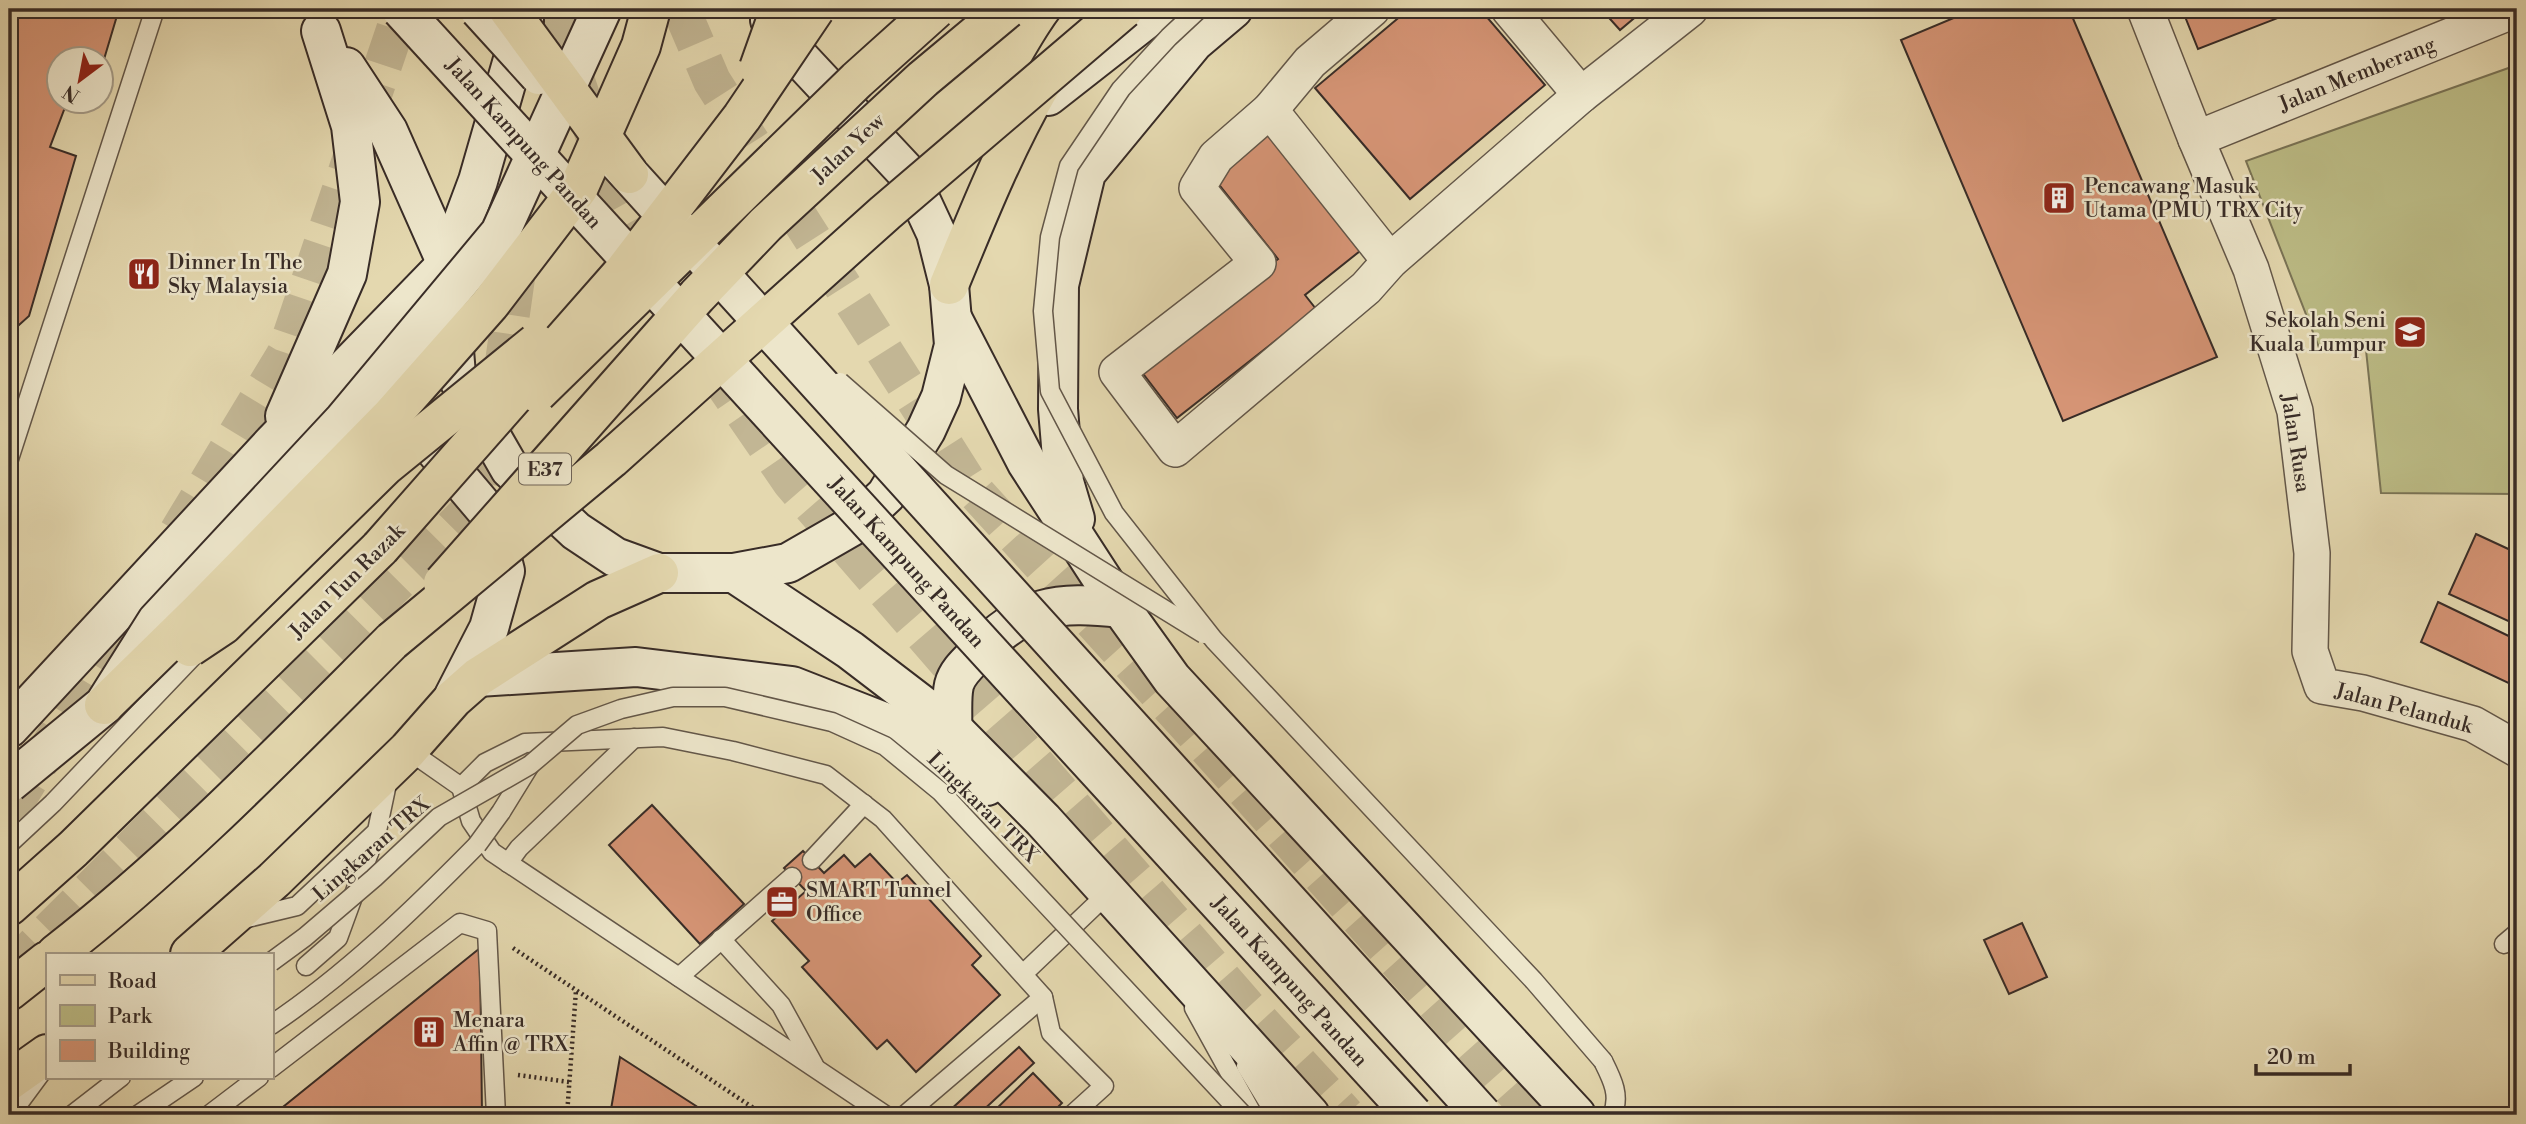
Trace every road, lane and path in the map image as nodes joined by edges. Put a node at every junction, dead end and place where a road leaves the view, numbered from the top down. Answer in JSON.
{"nodes":[{"id":1,"x":155,"y":9,"type":"edge"},
{"id":2,"x":401,"y":9,"type":"edge"},
{"id":3,"x":479,"y":9,"type":"edge"},
{"id":4,"x":508,"y":9,"type":"edge"},
{"id":5,"x":528,"y":9,"type":"edge"},
{"id":6,"x":601,"y":9,"type":"edge"},
{"id":7,"x":651,"y":9,"type":"edge"},
{"id":8,"x":764,"y":9,"type":"edge"},
{"id":9,"x":780,"y":9,"type":"edge"},
{"id":10,"x":816,"y":9,"type":"edge"},
{"id":11,"x":936,"y":9,"type":"edge"},
{"id":12,"x":1007,"y":9,"type":"edge"},
{"id":13,"x":1092,"y":9,"type":"edge"},
{"id":14,"x":1159,"y":9,"type":"edge"},
{"id":15,"x":1233,"y":9,"type":"edge"},
{"id":16,"x":1372,"y":9,"type":"edge"},
{"id":17,"x":1509,"y":9,"type":"edge"},
{"id":18,"x":1690,"y":9,"type":"edge"},
{"id":19,"x":2145,"y":9,"type":"edge"},
{"id":20,"x":2517,"y":9,"type":"edge"},
{"id":21,"x":314,"y":20,"type":"edge"},
{"id":22,"x":1121,"y":25,"type":"edge"},
{"id":23,"x":1197,"y":25,"type":"edge"},
{"id":24,"x":1581,"y":95,"type":"junction"},
{"id":25,"x":1270,"y":110,"type":"junction"},
{"id":26,"x":1023,"y":116,"type":"junction"},
{"id":27,"x":742,"y":117,"type":"junction"},
{"id":28,"x":2196,"y":139,"type":"junction"},
{"id":29,"x":629,"y":174,"type":"junction"},
{"id":30,"x":578,"y":189,"type":"junction"},
{"id":31,"x":681,"y":251,"type":"joint"},
{"id":32,"x":1390,"y":261,"type":"junction"},
{"id":33,"x":446,"y":264,"type":"junction"},
{"id":34,"x":624,"y":271,"type":"junction"},
{"id":35,"x":737,"y":293,"type":"junction"},
{"id":36,"x":950,"y":301,"type":"junction"},
{"id":37,"x":273,"y":443,"type":"junction"},
{"id":38,"x":9,"y":459,"type":"edge"},
{"id":39,"x":384,"y":466,"type":"junction"},
{"id":40,"x":245,"y":474,"type":"junction"},
{"id":41,"x":380,"y":548,"type":"junction"},
{"id":42,"x":1087,"y":554,"type":"junction"},
{"id":43,"x":659,"y":573,"type":"junction"},
{"id":44,"x":734,"y":573,"type":"junction"},
{"id":45,"x":1121,"y":608,"type":"junction"},
{"id":46,"x":223,"y":625,"type":"junction"},
{"id":47,"x":1214,"y":640,"type":"junction"},
{"id":48,"x":392,"y":641,"type":"junction"},
{"id":49,"x":2310,"y":651,"type":"joint"},
{"id":50,"x":466,"y":688,"type":"junction"},
{"id":51,"x":104,"y":705,"type":"junction"},
{"id":52,"x":9,"y":728,"type":"edge"},
{"id":53,"x":952,"y":728,"type":"junction"},
{"id":54,"x":634,"y":738,"type":"junction"},
{"id":55,"x":2517,"y":749,"type":"edge"},
{"id":56,"x":400,"y":758,"type":"junction"},
{"id":57,"x":530,"y":765,"type":"junction"},
{"id":58,"x":9,"y":783,"type":"edge"},
{"id":59,"x":461,"y":787,"type":"junction"},
{"id":60,"x":864,"y":804,"type":"junction"},
{"id":61,"x":1042,"y":820,"type":"junction"},
{"id":62,"x":377,"y":831,"type":"junction"},
{"id":63,"x":9,"y":844,"type":"edge"},
{"id":64,"x":812,"y":860,"type":"dead end"},
{"id":65,"x":508,"y":863,"type":"junction"},
{"id":66,"x":792,"y":877,"type":"dead end"},
{"id":67,"x":1108,"y":893,"type":"junction"},
{"id":68,"x":9,"y":906,"type":"edge"},
{"id":69,"x":225,"y":924,"type":"junction"},
{"id":70,"x":487,"y":932,"type":"junction"},
{"id":71,"x":721,"y":939,"type":"junction"},
{"id":72,"x":1161,"y":951,"type":"junction"},
{"id":73,"x":57,"y":953,"type":"edge"},
{"id":74,"x":191,"y":953,"type":"edge"},
{"id":75,"x":273,"y":961,"type":"edge"},
{"id":76,"x":46,"y":962,"type":"edge"},
{"id":77,"x":306,"y":966,"type":"dead end"},
{"id":78,"x":1023,"y":974,"type":"junction"},
{"id":79,"x":679,"y":977,"type":"junction"},
{"id":80,"x":576,"y":990,"type":"junction"},
{"id":81,"x":9,"y":991,"type":"edge"},
{"id":82,"x":1043,"y":997,"type":"junction"},
{"id":83,"x":273,"y":1024,"type":"edge"},
{"id":84,"x":46,"y":1055,"type":"edge"},
{"id":85,"x":46,"y":1066,"type":"edge"},
{"id":86,"x":273,"y":1066,"type":"edge"},
{"id":87,"x":816,"y":1069,"type":"junction"},
{"id":88,"x":521,"y":1075,"type":"dead end"},
{"id":89,"x":120,"y":1078,"type":"edge"},
{"id":90,"x":193,"y":1078,"type":"edge"},
{"id":91,"x":258,"y":1078,"type":"edge"},
{"id":92,"x":9,"y":1081,"type":"edge"},
{"id":93,"x":569,"y":1082,"type":"junction"},
{"id":94,"x":10,"y":1115,"type":"edge"},
{"id":95,"x":72,"y":1115,"type":"edge"},
{"id":96,"x":138,"y":1115,"type":"edge"},
{"id":97,"x":209,"y":1115,"type":"edge"},
{"id":98,"x":496,"y":1115,"type":"edge"},
{"id":99,"x":567,"y":1115,"type":"edge"},
{"id":100,"x":764,"y":1115,"type":"edge"},
{"id":101,"x":885,"y":1115,"type":"edge"},
{"id":102,"x":905,"y":1115,"type":"edge"},
{"id":103,"x":1073,"y":1115,"type":"edge"},
{"id":104,"x":1243,"y":1115,"type":"edge"},
{"id":105,"x":1253,"y":1115,"type":"edge"},
{"id":106,"x":1276,"y":1115,"type":"edge"},
{"id":107,"x":1310,"y":1115,"type":"edge"},
{"id":108,"x":1413,"y":1115,"type":"edge"},
{"id":109,"x":1482,"y":1115,"type":"edge"},
{"id":110,"x":1576,"y":1115,"type":"edge"},
{"id":111,"x":1612,"y":1115,"type":"edge"}],
"edges":[{"from":1,"to":38,"type":"lane"},
{"from":2,"to":108,"type":"main road","name":"Jalan Kampung Pandan","bridge":true},
{"from":3,"to":29,"type":"main road","bridge":true},
{"from":4,"to":29,"type":"main road","bridge":true},
{"from":5,"to":33,"type":"main road"},
{"from":6,"to":51,"type":"main road","bridge":true},
{"from":7,"to":30,"type":"main road","bridge":true},
{"from":8,"to":36,"type":"main road"},
{"from":9,"to":27,"type":"main road","bridge":true},
{"from":10,"to":27,"type":"main road","bridge":true},
{"from":11,"to":31,"type":"main road","name":"Jalan Yew","number":"E37","bridge":true},
{"from":12,"to":48,"type":"main road","name":"Jalan Yew","number":"E37","bridge":true},
{"from":13,"to":26,"type":"main road"},
{"from":14,"to":22,"type":"main road"},
{"from":15,"to":23,"type":"main road"},
{"from":16,"to":25,"type":"street"},
{"from":17,"to":24,"type":"street"},
{"from":18,"to":24,"type":"street"},
{"from":19,"to":28,"type":"street","name":"Jalan Rusa"},
{"from":20,"to":28,"type":"street","name":"Jalan Memberang"},
{"from":21,"to":33,"type":"main road"},
{"from":21,"to":37,"type":"main road"},
{"from":22,"to":23,"type":"main road"},
{"from":22,"to":26,"type":"main road"},
{"from":22,"to":48,"type":"main road","bridge":true},
{"from":23,"to":42,"type":"main road"},
{"from":23,"to":47,"type":"lane","bridge":true},
{"from":24,"to":32,"type":"street"},
{"from":25,"to":32,"type":"street"},
{"from":25,"to":32,"type":"street"},
{"from":26,"to":36,"type":"main road"},
{"from":27,"to":34,"type":"main road","bridge":true},
{"from":28,"to":49,"type":"street","name":"Jalan Rusa"},
{"from":29,"to":35,"type":"main road","bridge":true},
{"from":30,"to":39,"type":"main road","bridge":true},
{"from":30,"to":51,"type":"main road","bridge":true},
{"from":31,"to":41,"type":"main road","name":"Jalan Tun Razak","number":"E37","bridge":true},
{"from":33,"to":37,"type":"main road"},
{"from":33,"to":43,"type":"main road"},
{"from":34,"to":39,"type":"main road","bridge":true},
{"from":34,"to":41,"type":"main road","bridge":true},
{"from":35,"to":47,"type":"lane","bridge":true},
{"from":35,"to":109,"type":"main road","bridge":true},
{"from":36,"to":42,"type":"main road"},
{"from":36,"to":44,"type":"main road"},
{"from":37,"to":40,"type":"main road"},
{"from":39,"to":46,"type":"main road","bridge":true},
{"from":40,"to":50,"type":"main road"},
{"from":40,"to":52,"type":"main road"},
{"from":41,"to":68,"type":"main road","name":"Jalan Tun Razak","number":"E37"},
{"from":42,"to":45,"type":"main road"},
{"from":43,"to":44,"type":"main road"},
{"from":43,"to":50,"type":"main road"},
{"from":44,"to":53,"type":"main road"},
{"from":45,"to":53,"type":"main road"},
{"from":45,"to":110,"type":"main road"},
{"from":46,"to":51,"type":"main road","bridge":true},
{"from":46,"to":63,"type":"lane"},
{"from":47,"to":111,"type":"lane","bridge":true},
{"from":48,"to":73,"type":"main road","number":"E37"},
{"from":49,"to":55,"type":"street","name":"Jalan Pelanduk"},
{"from":50,"to":56,"type":"main road"},
{"from":50,"to":61,"type":"main road"},
{"from":51,"to":58,"type":"main road","bridge":true},
{"from":53,"to":61,"type":"main road"},
{"from":54,"to":59,"type":"lane"},
{"from":54,"to":60,"type":"lane"},
{"from":54,"to":65,"type":"lane"},
{"from":56,"to":59,"type":"lane"},
{"from":56,"to":62,"type":"lane"},
{"from":56,"to":69,"type":"main road"},
{"from":57,"to":75,"type":"lane","name":"Lingkaran TRX","bridge":true},
{"from":57,"to":83,"type":"lane","bridge":true},
{"from":57,"to":104,"type":"lane","name":"Lingkaran TRX","bridge":true},
{"from":59,"to":65,"type":"lane"},
{"from":60,"to":64,"type":"lane"},
{"from":60,"to":78,"type":"lane"},
{"from":61,"to":67,"type":"main road"},
{"from":62,"to":69,"type":"lane"},
{"from":62,"to":77,"type":"lane"},
{"from":65,"to":79,"type":"lane"},
{"from":66,"to":71,"type":"lane"},
{"from":67,"to":72,"type":"main road"},
{"from":67,"to":78,"type":"lane"},
{"from":69,"to":74,"type":"main road"},
{"from":70,"to":80,"type":"path"},
{"from":70,"to":86,"type":"lane"},
{"from":70,"to":98,"type":"lane"},
{"from":71,"to":79,"type":"lane"},
{"from":71,"to":87,"type":"lane"},
{"from":72,"to":105,"type":"lane"},
{"from":72,"to":106,"type":"lane"},
{"from":72,"to":107,"type":"main road"},
{"from":76,"to":81,"type":"main road"},
{"from":78,"to":82,"type":"lane"},
{"from":79,"to":87,"type":"lane"},
{"from":80,"to":93,"type":"path"},
{"from":80,"to":100,"type":"path"},
{"from":82,"to":102,"type":"lane"},
{"from":82,"to":103,"type":"lane"},
{"from":84,"to":92,"type":"main road"},
{"from":85,"to":94,"type":"lane"},
{"from":87,"to":101,"type":"lane"},
{"from":88,"to":93,"type":"path"},
{"from":89,"to":95,"type":"lane"},
{"from":90,"to":96,"type":"lane"},
{"from":91,"to":97,"type":"lane"},
{"from":93,"to":99,"type":"path"}]}
